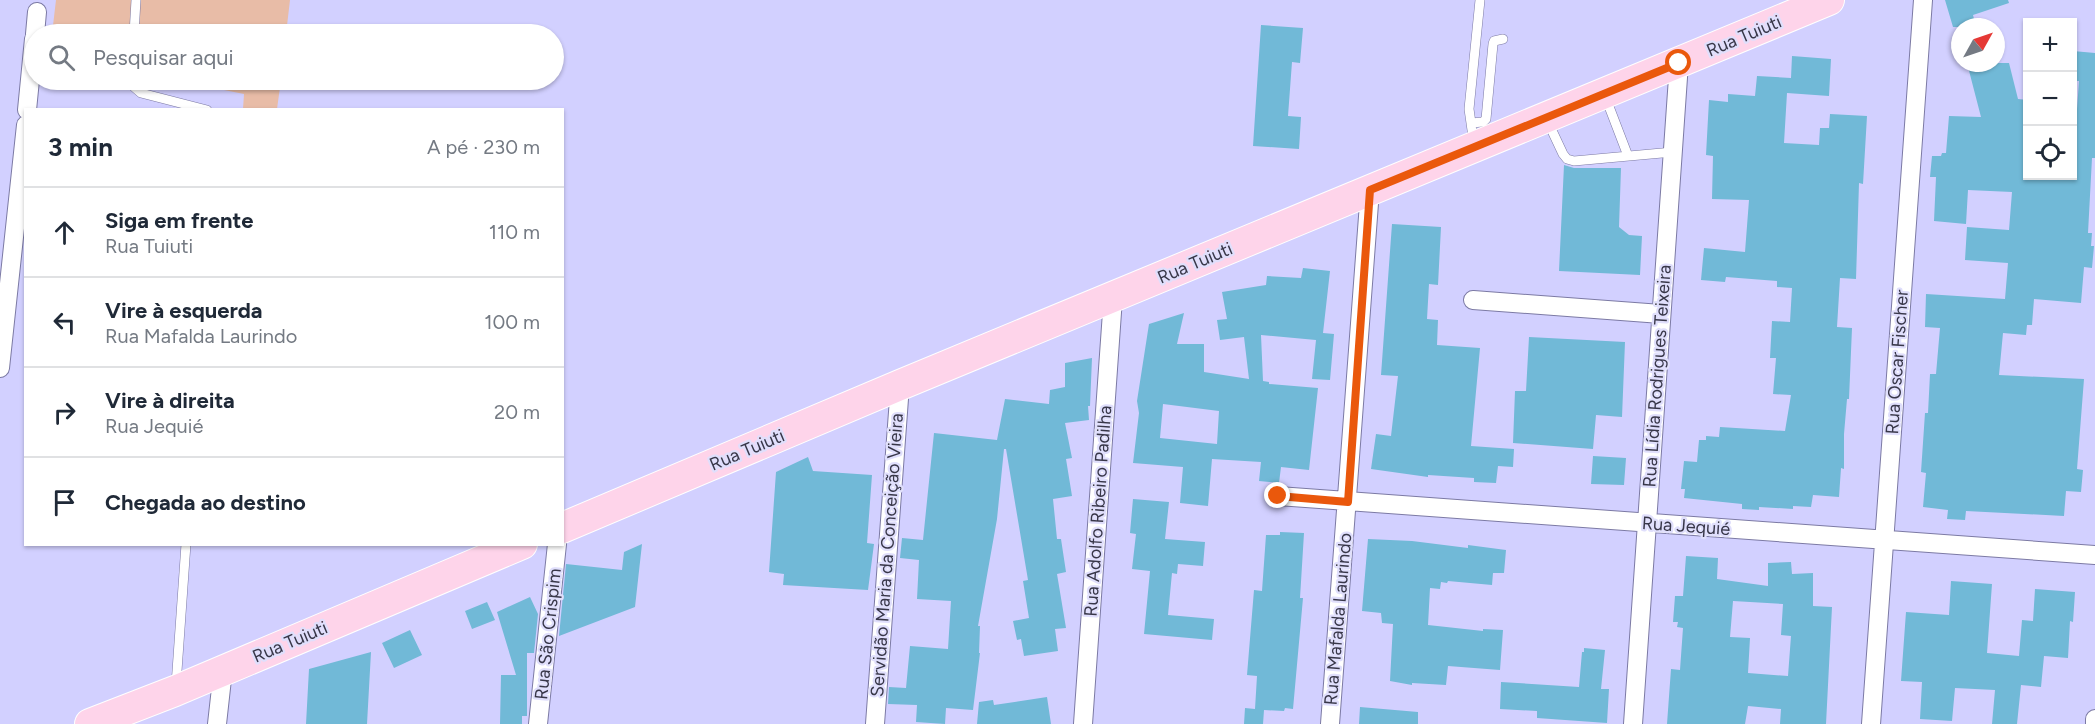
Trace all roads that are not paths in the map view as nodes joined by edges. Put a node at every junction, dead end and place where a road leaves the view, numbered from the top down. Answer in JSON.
{"nodes":[{"id":1,"x":135,"y":0,"type":"edge"},
{"id":2,"x":1480,"y":0,"type":"edge"},
{"id":3,"x":1829,"y":0,"type":"edge"},
{"id":4,"x":1923,"y":0,"type":"edge"},
{"id":5,"x":37,"y":12,"type":"dead end"},
{"id":6,"x":36,"y":24,"type":"edge"},
{"id":7,"x":134,"y":24,"type":"edge"},
{"id":8,"x":1503,"y":39,"type":"dead end"},
{"id":9,"x":1679,"y":63,"type":"junction"},
{"id":10,"x":29,"y":90,"type":"edge"},
{"id":11,"x":138,"y":90,"type":"edge"},
{"id":12,"x":1604,"y":94,"type":"junction"},
{"id":13,"x":27,"y":108,"type":"edge"},
{"id":14,"x":199,"y":108,"type":"edge"},
{"id":15,"x":1545,"y":118,"type":"junction"},
{"id":16,"x":1473,"y":135,"type":"junction"},
{"id":17,"x":24,"y":144,"type":"edge"},
{"id":18,"x":1672,"y":152,"type":"junction"},
{"id":19,"x":1628,"y":156,"type":"junction"},
{"id":20,"x":1370,"y":190,"type":"junction"},
{"id":21,"x":1113,"y":298,"type":"junction"},
{"id":22,"x":1473,"y":300,"type":"dead end"},
{"id":23,"x":1661,"y":314,"type":"junction"},
{"id":24,"x":0,"y":368,"type":"edge"},
{"id":25,"x":900,"y":385,"type":"junction"},
{"id":26,"x":1278,"y":496,"type":"dead end"},
{"id":27,"x":1348,"y":502,"type":"junction"},
{"id":28,"x":1647,"y":523,"type":"junction"},
{"id":29,"x":564,"y":527,"type":"edge"},
{"id":30,"x":1884,"y":540,"type":"junction"},
{"id":31,"x":186,"y":546,"type":"edge"},
{"id":32,"x":517,"y":546,"type":"edge"},
{"id":33,"x":557,"y":546,"type":"edge"},
{"id":34,"x":2095,"y":555,"type":"edge"},
{"id":35,"x":224,"y":670,"type":"junction"},
{"id":36,"x":175,"y":691,"type":"junction"},
{"id":37,"x":2095,"y":719,"type":"edge"},
{"id":38,"x":90,"y":724,"type":"edge"},
{"id":39,"x":217,"y":724,"type":"edge"},
{"id":40,"x":538,"y":724,"type":"edge"},
{"id":41,"x":875,"y":724,"type":"edge"},
{"id":42,"x":1083,"y":724,"type":"edge"},
{"id":43,"x":1330,"y":724,"type":"edge"},
{"id":44,"x":1633,"y":724,"type":"edge"},
{"id":45,"x":1871,"y":724,"type":"edge"},
{"id":46,"x":2095,"y":724,"type":"edge"}],
"edges":[{"from":1,"to":7,"type":"lane"},
{"from":2,"to":16,"type":"lane"},
{"from":3,"to":9,"type":"main road","name":"Rua Tuiuti"},
{"from":4,"to":30,"type":"street","name":"Rua Oscar Fischer"},
{"from":5,"to":6,"type":"street"},
{"from":8,"to":16,"type":"lane"},
{"from":9,"to":12,"type":"main road","name":"Rua Tuiuti"},
{"from":9,"to":18,"type":"street","name":"Rua Lídia Rodrigues Teixeira"},
{"from":10,"to":13,"type":"street"},
{"from":11,"to":14,"type":"lane"},
{"from":12,"to":15,"type":"main road","name":"Rua Tuiuti"},
{"from":12,"to":19,"type":"lane"},
{"from":15,"to":16,"type":"main road","name":"Rua Tuiuti"},
{"from":15,"to":19,"type":"lane"},
{"from":16,"to":20,"type":"main road","name":"Rua Tuiuti"},
{"from":17,"to":24,"type":"street"},
{"from":18,"to":19,"type":"lane"},
{"from":18,"to":23,"type":"street","name":"Rua Lídia Rodrigues Teixeira"},
{"from":20,"to":21,"type":"main road","name":"Rua Tuiuti"},
{"from":20,"to":27,"type":"street","name":"Rua Mafalda Laurindo"},
{"from":21,"to":25,"type":"main road","name":"Rua Tuiuti"},
{"from":21,"to":42,"type":"street","name":"Rua Adolfo Ribeiro Padilha"},
{"from":22,"to":23,"type":"street"},
{"from":23,"to":28,"type":"street","name":"Rua Lídia Rodrigues Teixeira"},
{"from":25,"to":29,"type":"main road","name":"Rua Tuiuti"},
{"from":25,"to":41,"type":"street","name":"Servidão Maria da Conceição Vieira"},
{"from":26,"to":27,"type":"street","name":"Rua Jequié"},
{"from":27,"to":28,"type":"street","name":"Rua Jequié"},
{"from":27,"to":43,"type":"street","name":"Rua Mafalda Laurindo"},
{"from":28,"to":30,"type":"street","name":"Rua Jequié"},
{"from":28,"to":44,"type":"street","name":"Rua Lídia Rodrigues Teixeira"},
{"from":30,"to":34,"type":"street","name":"Rua Jequié"},
{"from":30,"to":45,"type":"street","name":"Rua Oscar Fischer"},
{"from":31,"to":36,"type":"lane"},
{"from":32,"to":35,"type":"main road","name":"Rua Tuiuti"},
{"from":33,"to":40,"type":"street","name":"Rua São Crispim"},
{"from":35,"to":36,"type":"main road","name":"Rua Tuiuti"},
{"from":35,"to":39,"type":"street"},
{"from":36,"to":38,"type":"main road","name":"Rua Tuiuti"},
{"from":37,"to":46,"type":"street"}]}
